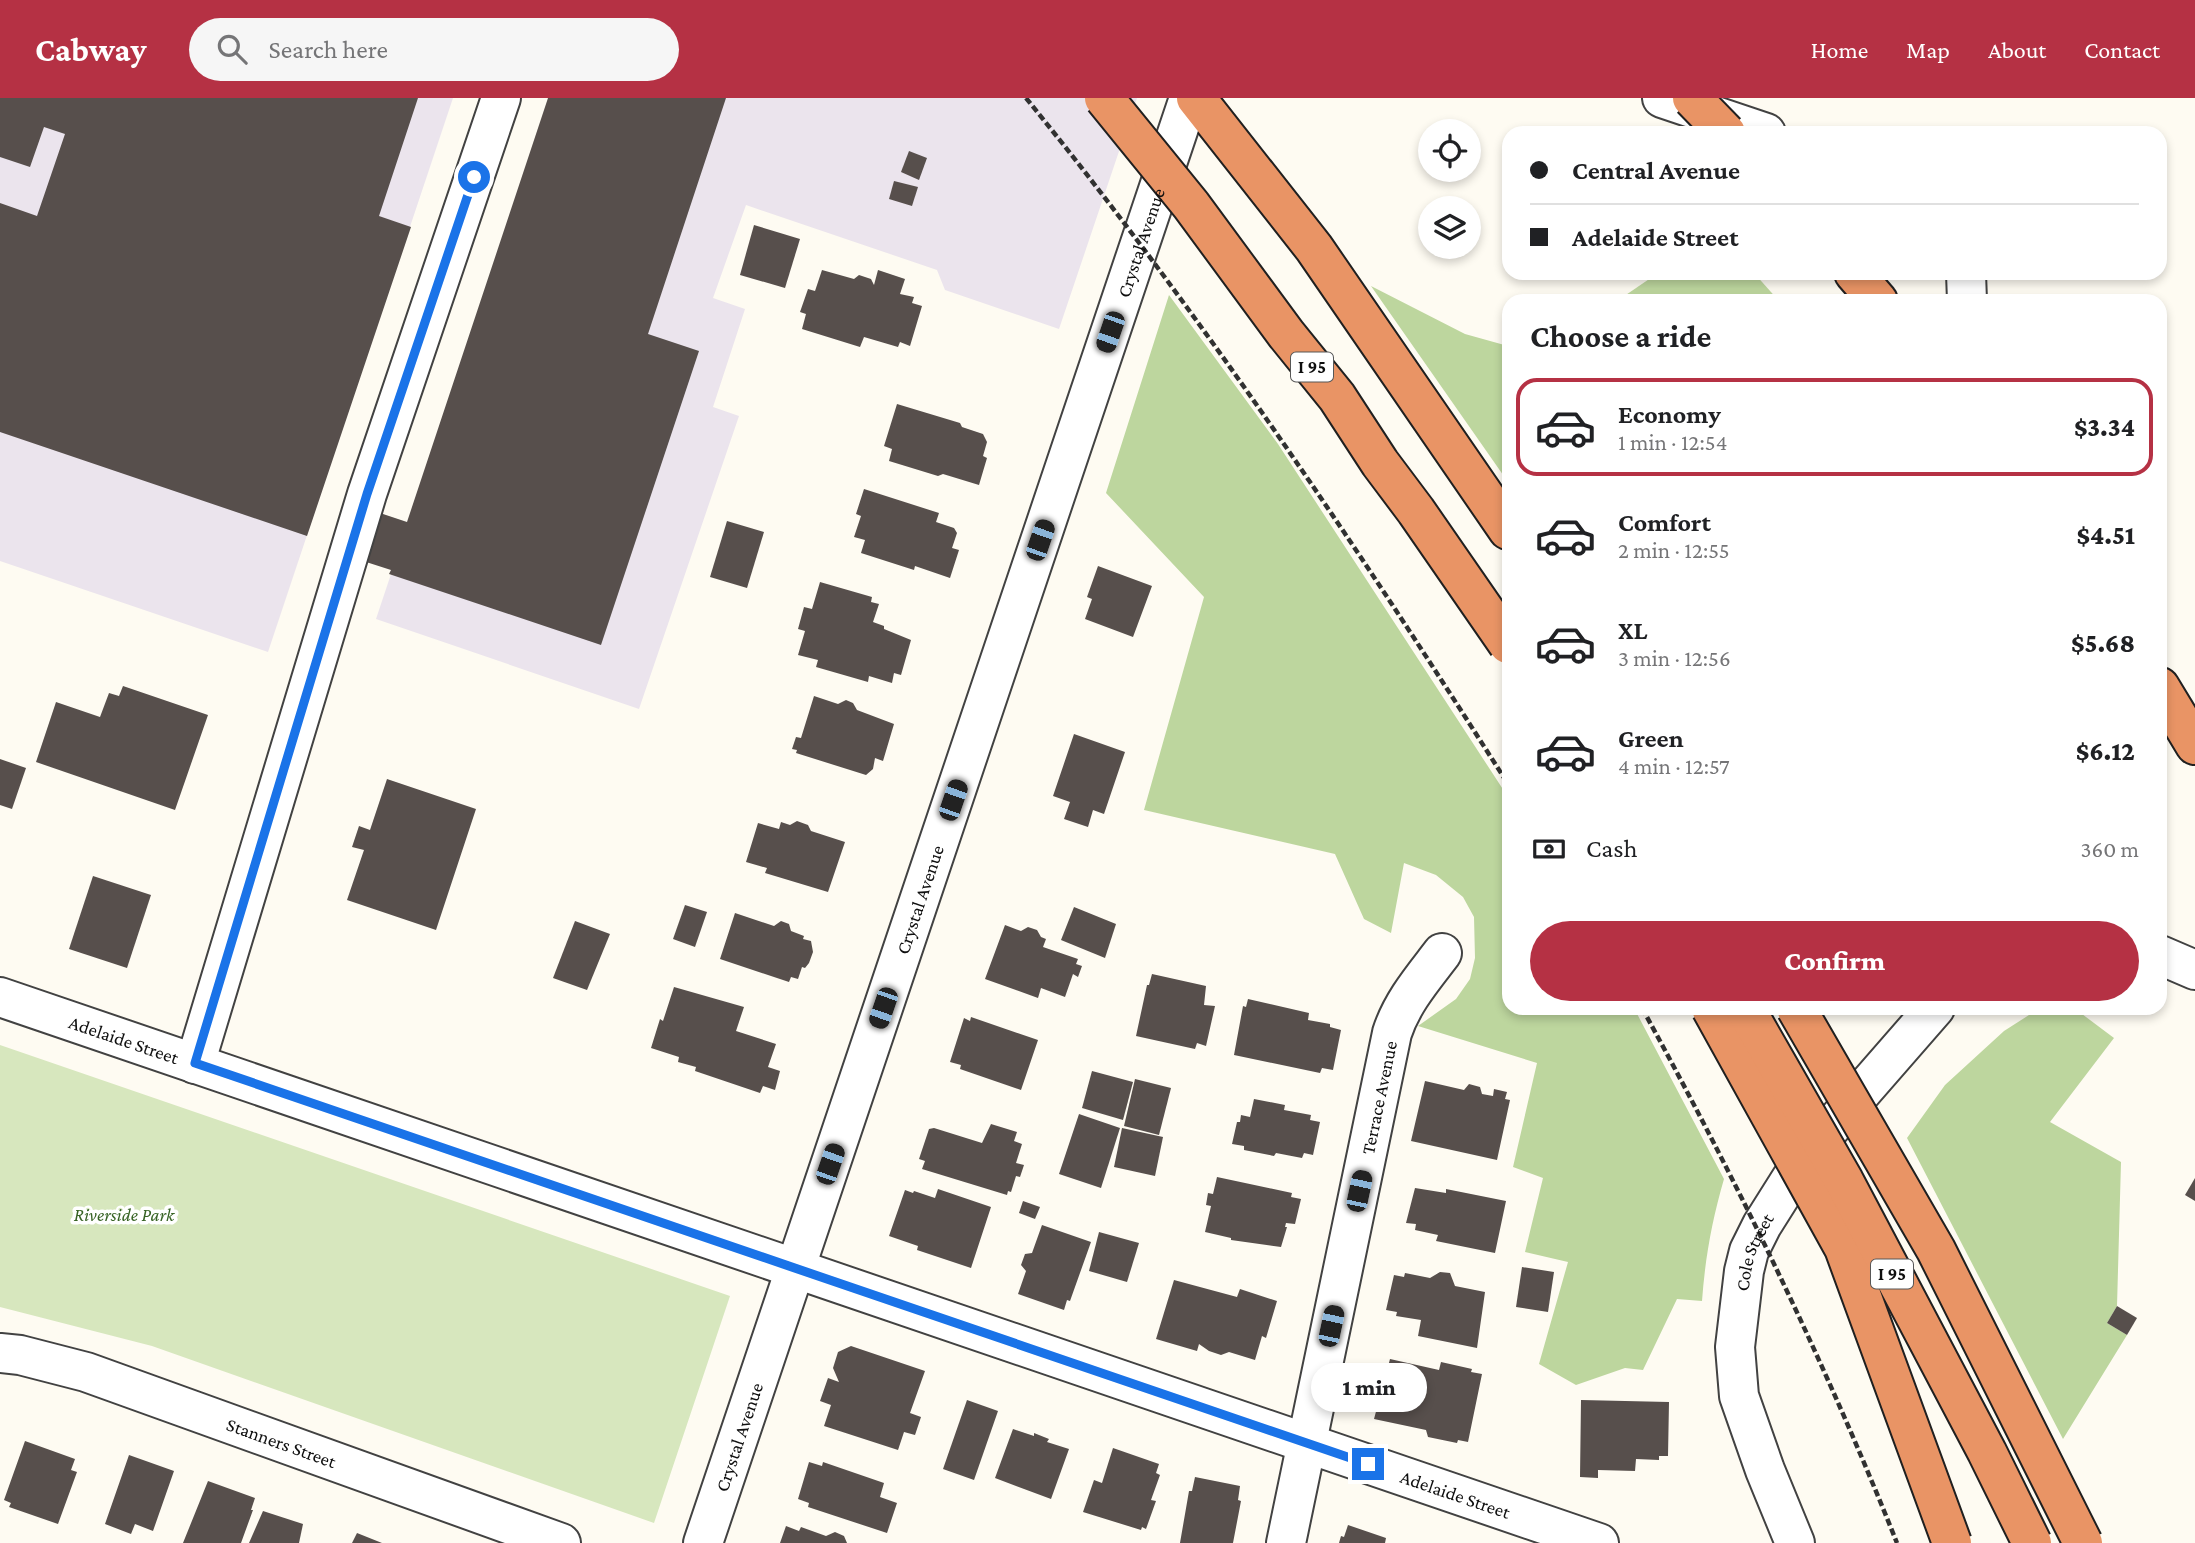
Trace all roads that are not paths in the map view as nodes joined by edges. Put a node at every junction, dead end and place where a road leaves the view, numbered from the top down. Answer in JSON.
{"nodes":[{"id":1,"x":502,"y":98,"type":"edge"},
{"id":2,"x":1104,"y":98,"type":"edge"},
{"id":3,"x":1189,"y":98,"type":"edge"},
{"id":4,"x":1196,"y":98,"type":"edge"},
{"id":5,"x":1662,"y":98,"type":"edge"},
{"id":6,"x":1692,"y":98,"type":"edge"},
{"id":7,"x":1719,"y":126,"type":"edge"},
{"id":8,"x":1745,"y":126,"type":"edge"},
{"id":9,"x":1860,"y":280,"type":"edge"},
{"id":10,"x":1872,"y":294,"type":"edge"},
{"id":11,"x":1502,"y":521,"type":"edge"},
{"id":12,"x":1502,"y":634,"type":"edge"},
{"id":13,"x":2167,"y":699,"type":"edge"},
{"id":14,"x":2195,"y":745,"type":"edge"},
{"id":15,"x":1442,"y":953,"type":"dead end"},
{"id":16,"x":2167,"y":958,"type":"edge"},
{"id":17,"x":2195,"y":970,"type":"edge"},
{"id":18,"x":0,"y":997,"type":"edge"},
{"id":19,"x":1715,"y":1015,"type":"edge"},
{"id":20,"x":1749,"y":1015,"type":"edge"},
{"id":21,"x":1800,"y":1015,"type":"edge"},
{"id":22,"x":1929,"y":1015,"type":"edge"},
{"id":23,"x":195,"y":1063,"type":"junction"},
{"id":24,"x":796,"y":1269,"type":"junction"},
{"id":25,"x":0,"y":1353,"type":"edge"},
{"id":26,"x":1307,"y":1443,"type":"junction"},
{"id":27,"x":561,"y":1543,"type":"edge"},
{"id":28,"x":703,"y":1543,"type":"edge"},
{"id":29,"x":1286,"y":1543,"type":"edge"},
{"id":30,"x":1600,"y":1543,"type":"edge"},
{"id":31,"x":1795,"y":1543,"type":"edge"},
{"id":32,"x":1952,"y":1543,"type":"edge"},
{"id":33,"x":2032,"y":1543,"type":"edge"},
{"id":34,"x":2083,"y":1543,"type":"edge"}],
"edges":[{"from":1,"to":23,"type":"street"},
{"from":2,"to":12,"type":"highway","number":"I 95","bridge":true},
{"from":3,"to":24,"type":"street","name":"Crystal Avenue"},
{"from":4,"to":11,"type":"highway"},
{"from":5,"to":8,"type":"street"},
{"from":6,"to":7,"type":"highway","bridge":true},
{"from":9,"to":10,"type":"highway"},
{"from":13,"to":14,"type":"highway"},
{"from":15,"to":26,"type":"street","name":"Terrace Avenue"},
{"from":16,"to":17,"type":"street"},
{"from":18,"to":23,"type":"street","name":"Adelaide Street"},
{"from":19,"to":32,"type":"highway","bridge":true},
{"from":20,"to":33,"type":"highway","number":"I 95","bridge":true},
{"from":21,"to":34,"type":"highway","bridge":true},
{"from":22,"to":31,"type":"street","name":"Cole Street"},
{"from":23,"to":24,"type":"street","name":"Adelaide Street"},
{"from":24,"to":26,"type":"street","name":"Adelaide Street"},
{"from":24,"to":28,"type":"street","name":"Crystal Avenue"},
{"from":25,"to":27,"type":"street","name":"Stanners Street"},
{"from":26,"to":29,"type":"street","name":"Terrace Avenue"},
{"from":26,"to":30,"type":"street","name":"Adelaide Street"}]}
